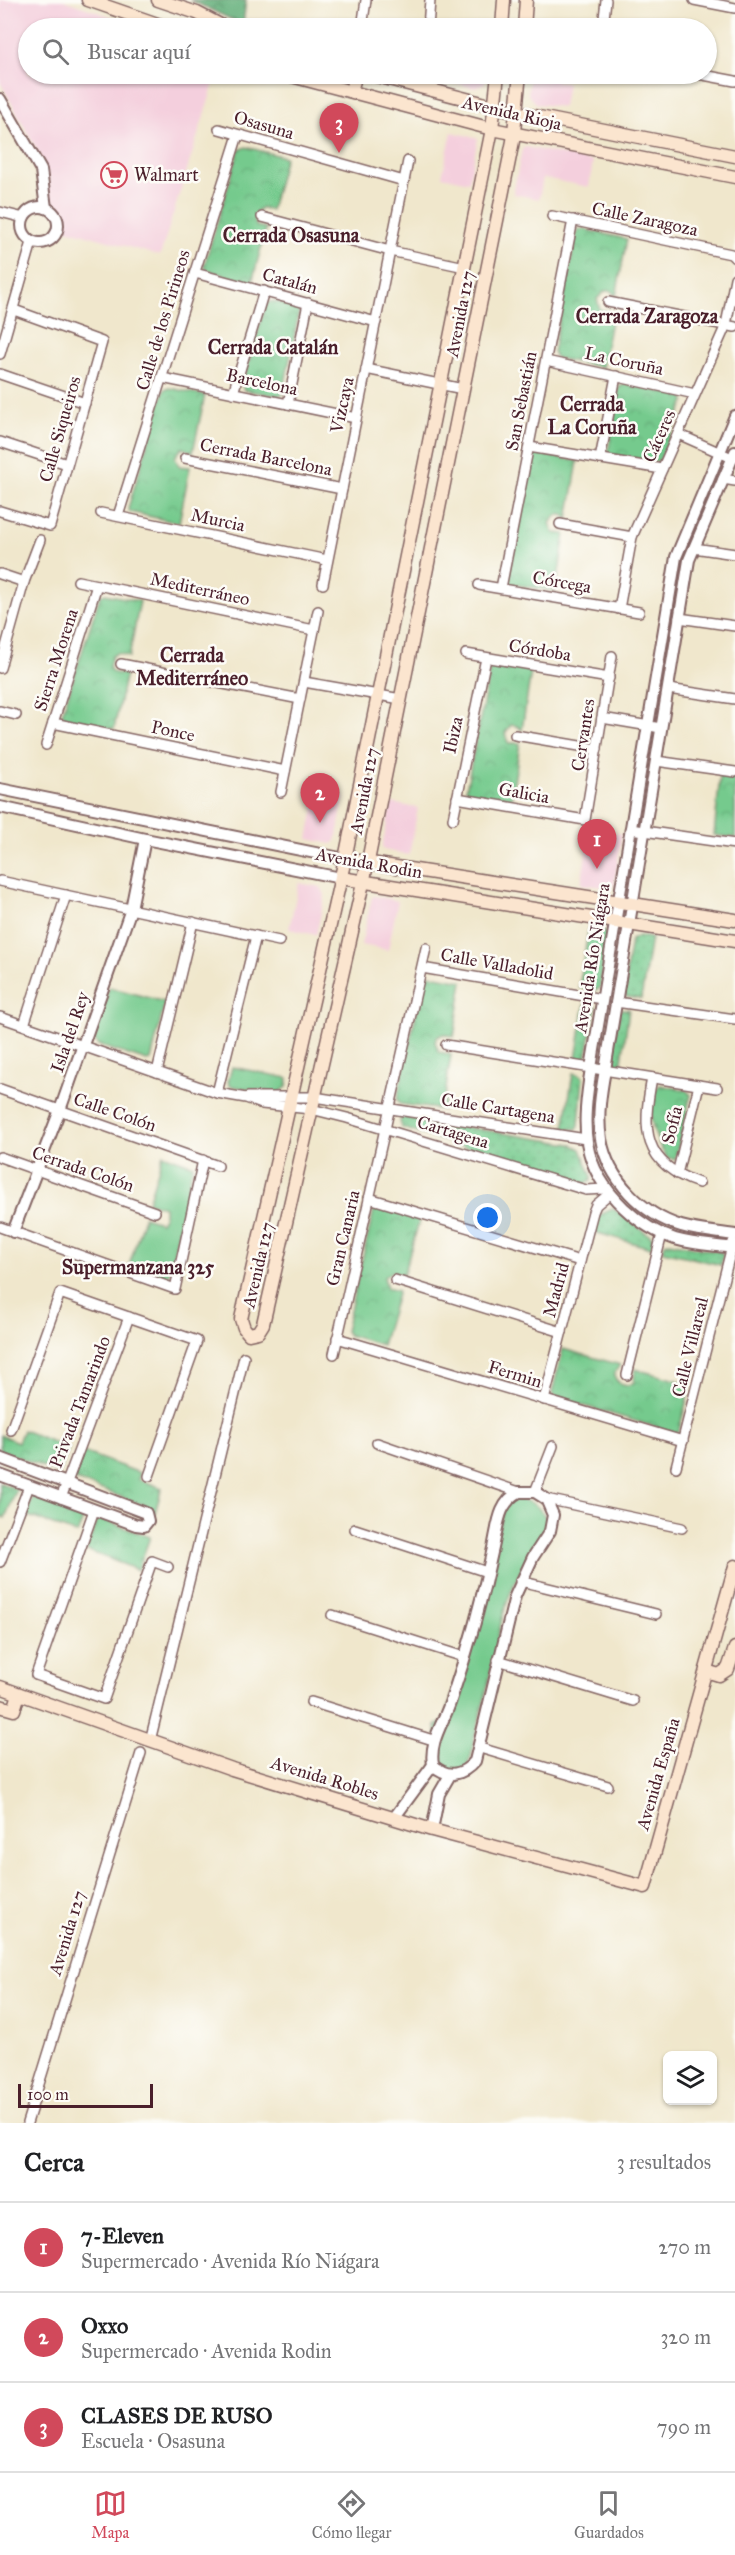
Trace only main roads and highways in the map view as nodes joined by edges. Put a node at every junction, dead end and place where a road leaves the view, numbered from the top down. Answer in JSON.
{"nodes":[{"id":1,"x":88,"y":0,"type":"edge"},
{"id":2,"x":158,"y":0,"type":"edge"},
{"id":3,"x":504,"y":0,"type":"edge"},
{"id":4,"x":526,"y":0,"type":"edge"},
{"id":5,"x":140,"y":18,"type":"edge"},
{"id":6,"x":206,"y":18,"type":"edge"},
{"id":7,"x":503,"y":18,"type":"edge"},
{"id":8,"x":525,"y":18,"type":"edge"},
{"id":9,"x":323,"y":84,"type":"edge"},
{"id":10,"x":353,"y":84,"type":"edge"},
{"id":11,"x":410,"y":84,"type":"edge"},
{"id":12,"x":497,"y":84,"type":"edge"},
{"id":13,"x":519,"y":84,"type":"edge"},
{"id":14,"x":351,"y":91,"type":"junction"},
{"id":15,"x":495,"y":106,"type":"junction"},
{"id":16,"x":517,"y":112,"type":"junction"},
{"id":17,"x":492,"y":129,"type":"junction"},
{"id":18,"x":515,"y":133,"type":"junction"},
{"id":19,"x":735,"y":156,"type":"edge"},
{"id":20,"x":735,"y":177,"type":"edge"},
{"id":21,"x":345,"y":859,"type":"junction"},
{"id":22,"x":368,"y":861,"type":"junction"},
{"id":23,"x":341,"y":878,"type":"junction"},
{"id":24,"x":363,"y":881,"type":"junction"},
{"id":25,"x":735,"y":920,"type":"edge"},
{"id":26,"x":735,"y":942,"type":"edge"},
{"id":27,"x":735,"y":1566,"type":"edge"},
{"id":28,"x":735,"y":1648,"type":"edge"},
{"id":29,"x":706,"y":1671,"type":"junction"},
{"id":30,"x":0,"y":1687,"type":"edge"},
{"id":31,"x":19,"y":1694,"type":"junction"},
{"id":32,"x":0,"y":1706,"type":"edge"},
{"id":33,"x":645,"y":1887,"type":"joint"}],
"edges":[{"from":1,"to":5,"type":"main road"},
{"from":2,"to":6,"type":"main road"},
{"from":3,"to":7,"type":"main road"},
{"from":4,"to":8,"type":"main road"},
{"from":9,"to":14,"type":"main road","name":"Avenida Rioja"},
{"from":10,"to":14,"type":"main road"},
{"from":11,"to":15,"type":"main road","name":"Avenida Rioja"},
{"from":12,"to":15,"type":"main road","name":"Avenida 127"},
{"from":13,"to":16,"type":"main road","name":"Avenida 127"},
{"from":14,"to":17,"type":"main road","name":"Avenida Rioja"},
{"from":15,"to":16,"type":"main road","name":"Avenida Rioja"},
{"from":15,"to":17,"type":"main road","name":"Avenida 127"},
{"from":16,"to":18,"type":"main road","name":"Avenida 127"},
{"from":16,"to":19,"type":"main road","name":"Avenida Rioja"},
{"from":17,"to":18,"type":"main road","name":"Avenida Rioja"},
{"from":17,"to":21,"type":"main road","name":"Avenida 127"},
{"from":18,"to":20,"type":"main road","name":"Avenida Rioja"},
{"from":18,"to":22,"type":"main road","name":"Avenida 127"},
{"from":21,"to":22,"type":"main road","name":"Avenida Rodin"},
{"from":21,"to":23,"type":"main road","name":"Avenida 127"},
{"from":22,"to":24,"type":"main road","name":"Avenida 127"},
{"from":22,"to":25,"type":"main road","name":"Avenida Rodin"},
{"from":23,"to":24,"type":"main road","name":"Avenida Rodin"},
{"from":23,"to":24,"type":"main road","name":"Avenida 127"},
{"from":24,"to":26,"type":"main road","name":"Avenida Rodin"},
{"from":27,"to":29,"type":"main road","name":"Avenida España"},
{"from":28,"to":29,"type":"main road"},
{"from":29,"to":33,"type":"main road","name":"Avenida España"},
{"from":30,"to":31,"type":"main road","name":"Avenida Robles"},
{"from":31,"to":32,"type":"main road"},
{"from":31,"to":33,"type":"main road","name":"Avenida Robles"}]}
